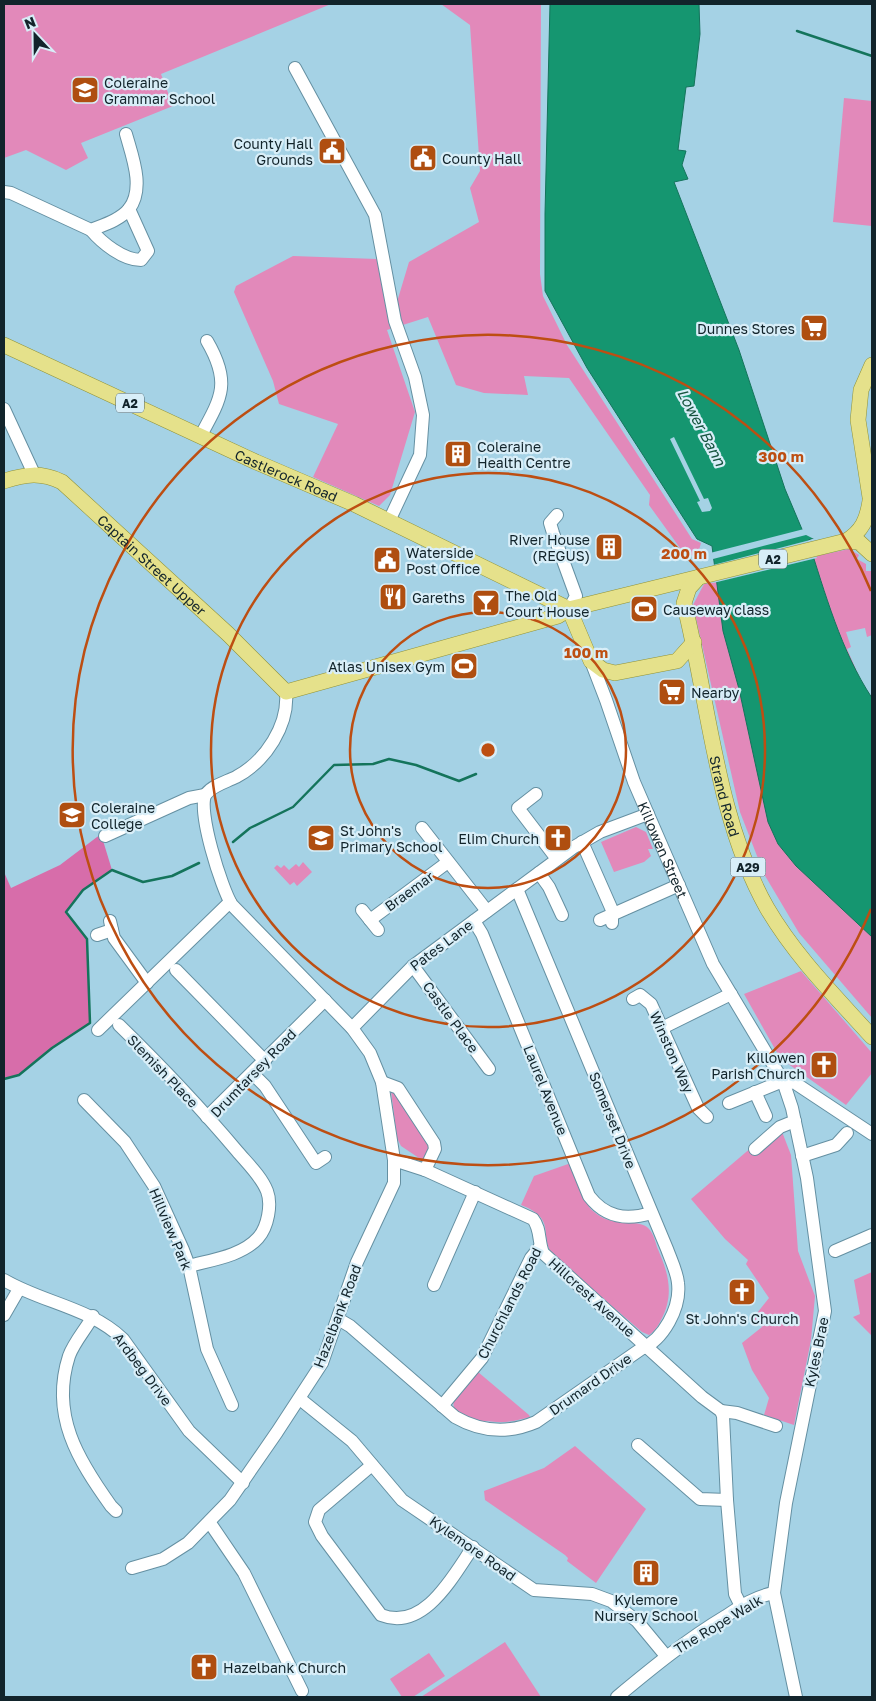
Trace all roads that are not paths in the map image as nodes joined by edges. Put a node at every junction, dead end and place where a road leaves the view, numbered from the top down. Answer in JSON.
{"nodes":[{"id":1,"x":295,"y":68,"type":"dead end"},
{"id":2,"x":126,"y":134,"type":"dead end"},
{"id":3,"x":4,"y":192,"type":"edge"},
{"id":4,"x":129,"y":209,"type":"junction"},
{"id":5,"x":91,"y":230,"type":"junction"},
{"id":6,"x":207,"y":341,"type":"dead end"},
{"id":7,"x":4,"y":345,"type":"edge"},
{"id":8,"x":872,"y":365,"type":"edge"},
{"id":9,"x":4,"y":408,"type":"edge"},
{"id":10,"x":201,"y":435,"type":"junction"},
{"id":11,"x":34,"y":474,"type":"junction"},
{"id":12,"x":4,"y":481,"type":"edge"},
{"id":13,"x":871,"y":506,"type":"edge"},
{"id":14,"x":556,"y":514,"type":"dead end"},
{"id":15,"x":389,"y":521,"type":"junction"},
{"id":16,"x":846,"y":541,"type":"junction"},
{"id":17,"x":869,"y":551,"type":"edge"},
{"id":18,"x":692,"y":582,"type":"junction"},
{"id":19,"x":665,"y":585,"type":"junction"},
{"id":20,"x":684,"y":603,"type":"junction"},
{"id":21,"x":569,"y":609,"type":"junction"},
{"id":22,"x":694,"y":642,"type":"junction"},
{"id":23,"x":590,"y":661,"type":"junction"},
{"id":24,"x":677,"y":661,"type":"junction"},
{"id":25,"x":615,"y":673,"type":"junction"},
{"id":26,"x":701,"y":682,"type":"junction"},
{"id":27,"x":286,"y":692,"type":"junction"},
{"id":28,"x":606,"y":700,"type":"junction"},
{"id":29,"x":536,"y":794,"type":"dead end"},
{"id":30,"x":205,"y":796,"type":"junction"},
{"id":31,"x":648,"y":814,"type":"junction"},
{"id":32,"x":422,"y":828,"type":"dead end"},
{"id":33,"x":104,"y":836,"type":"dead end"},
{"id":34,"x":582,"y":842,"type":"junction"},
{"id":35,"x":557,"y":859,"type":"junction"},
{"id":36,"x":448,"y":862,"type":"junction"},
{"id":37,"x":539,"y":872,"type":"junction"},
{"id":38,"x":679,"y":885,"type":"junction"},
{"id":39,"x":517,"y":889,"type":"junction"},
{"id":40,"x":230,"y":902,"type":"junction"},
{"id":41,"x":487,"y":911,"type":"junction"},
{"id":42,"x":562,"y":915,"type":"dead end"},
{"id":43,"x":474,"y":921,"type":"junction"},
{"id":44,"x":378,"y":930,"type":"dead end"},
{"id":45,"x":97,"y":935,"type":"dead end"},
{"id":46,"x":413,"y":966,"type":"junction"},
{"id":47,"x":176,"y":970,"type":"dead end"},
{"id":48,"x":147,"y":982,"type":"junction"},
{"id":49,"x":731,"y":994,"type":"junction"},
{"id":50,"x":633,"y":998,"type":"dead end"},
{"id":51,"x":325,"y":1000,"type":"junction"},
{"id":52,"x":119,"y":1025,"type":"dead end"},
{"id":53,"x":352,"y":1028,"type":"junction"},
{"id":54,"x":662,"y":1028,"type":"junction"},
{"id":55,"x":98,"y":1030,"type":"dead end"},
{"id":56,"x":872,"y":1037,"type":"edge"},
{"id":57,"x":265,"y":1061,"type":"junction"},
{"id":58,"x":489,"y":1069,"type":"dead end"},
{"id":59,"x":252,"y":1073,"type":"junction"},
{"id":60,"x":783,"y":1081,"type":"junction"},
{"id":61,"x":382,"y":1082,"type":"junction"},
{"id":62,"x":755,"y":1092,"type":"junction"},
{"id":63,"x":811,"y":1092,"type":"junction"},
{"id":64,"x":84,"y":1100,"type":"dead end"},
{"id":65,"x":729,"y":1103,"type":"dead end"},
{"id":66,"x":793,"y":1114,"type":"junction"},
{"id":67,"x":766,"y":1116,"type":"dead end"},
{"id":68,"x":207,"y":1117,"type":"junction"},
{"id":69,"x":706,"y":1117,"type":"dead end"},
{"id":70,"x":847,"y":1133,"type":"dead end"},
{"id":71,"x":872,"y":1134,"type":"edge"},
{"id":72,"x":755,"y":1148,"type":"dead end"},
{"id":73,"x":802,"y":1156,"type":"junction"},
{"id":74,"x":325,"y":1157,"type":"dead end"},
{"id":75,"x":394,"y":1160,"type":"junction"},
{"id":76,"x":425,"y":1170,"type":"junction"},
{"id":77,"x":475,"y":1192,"type":"junction"},
{"id":78,"x":651,"y":1212,"type":"junction"},
{"id":79,"x":872,"y":1235,"type":"edge"},
{"id":80,"x":540,"y":1247,"type":"junction"},
{"id":81,"x":835,"y":1251,"type":"dead end"},
{"id":82,"x":188,"y":1266,"type":"junction"},
{"id":83,"x":4,"y":1280,"type":"edge"},
{"id":84,"x":434,"y":1285,"type":"dead end"},
{"id":85,"x":19,"y":1289,"type":"junction"},
{"id":86,"x":4,"y":1315,"type":"edge"},
{"id":87,"x":93,"y":1316,"type":"junction"},
{"id":88,"x":338,"y":1319,"type":"junction"},
{"id":89,"x":646,"y":1347,"type":"junction"},
{"id":90,"x":300,"y":1399,"type":"junction"},
{"id":91,"x":232,"y":1405,"type":"dead end"},
{"id":92,"x":442,"y":1406,"type":"junction"},
{"id":93,"x":721,"y":1411,"type":"junction"},
{"id":94,"x":776,"y":1426,"type":"dead end"},
{"id":95,"x":638,"y":1445,"type":"dead end"},
{"id":96,"x":372,"y":1465,"type":"junction"},
{"id":97,"x":243,"y":1483,"type":"junction"},
{"id":98,"x":727,"y":1500,"type":"junction"},
{"id":99,"x":116,"y":1511,"type":"dead end"},
{"id":100,"x":210,"y":1523,"type":"junction"},
{"id":101,"x":473,"y":1547,"type":"junction"},
{"id":102,"x":132,"y":1568,"type":"dead end"},
{"id":103,"x":774,"y":1593,"type":"junction"},
{"id":104,"x":741,"y":1606,"type":"junction"},
{"id":105,"x":666,"y":1656,"type":"junction"},
{"id":106,"x":302,"y":1691,"type":"dead end"},
{"id":107,"x":617,"y":1697,"type":"edge"},
{"id":108,"x":796,"y":1697,"type":"edge"}],
"edges":[{"from":1,"to":15,"type":"street"},
{"from":2,"to":4,"type":"street"},
{"from":3,"to":5,"type":"street"},
{"from":4,"to":5,"type":"street"},
{"from":4,"to":5,"type":"street"},
{"from":6,"to":10,"type":"street"},
{"from":7,"to":10,"type":"main road","name":"Castlerock Road","number":"A2"},
{"from":8,"to":13,"type":"main road","number":"A2"},
{"from":9,"to":11,"type":"street"},
{"from":10,"to":15,"type":"main road","name":"Castlerock Road","number":"A2"},
{"from":11,"to":12,"type":"main road","name":"Captain Street Upper"},
{"from":11,"to":27,"type":"main road","name":"Captain Street Upper"},
{"from":13,"to":16,"type":"main road","number":"A2"},
{"from":14,"to":21,"type":"street"},
{"from":15,"to":21,"type":"main road","name":"Castlerock Road","number":"A2"},
{"from":16,"to":17,"type":"main road"},
{"from":16,"to":18,"type":"main road","number":"A2"},
{"from":18,"to":19,"type":"main road","number":"A2"},
{"from":18,"to":20,"type":"main road"},
{"from":19,"to":20,"type":"main road"},
{"from":19,"to":21,"type":"main road","number":"A2"},
{"from":20,"to":22,"type":"main road","name":"Strand Road","number":"A29"},
{"from":21,"to":23,"type":"main road","name":"Killowen Street"},
{"from":21,"to":27,"type":"main road"},
{"from":22,"to":24,"type":"main road"},
{"from":22,"to":26,"type":"main road","name":"Strand Road","number":"A29"},
{"from":23,"to":25,"type":"main road"},
{"from":23,"to":28,"type":"street","name":"Killowen Street"},
{"from":24,"to":25,"type":"main road"},
{"from":24,"to":26,"type":"main road"},
{"from":25,"to":28,"type":"street"},
{"from":26,"to":56,"type":"main road","name":"Strand Road","number":"A29"},
{"from":27,"to":30,"type":"street"},
{"from":28,"to":31,"type":"street","name":"Killowen Street"},
{"from":29,"to":35,"type":"street"},
{"from":30,"to":33,"type":"street"},
{"from":30,"to":40,"type":"street","name":"Hazelbank Road"},
{"from":31,"to":34,"type":"street","name":"Pates Lane"},
{"from":31,"to":38,"type":"street","name":"Killowen Street"},
{"from":32,"to":36,"type":"street","name":"Braemar"},
{"from":34,"to":35,"type":"street","name":"Pates Lane"},
{"from":34,"to":38,"type":"street"},
{"from":35,"to":37,"type":"street","name":"Pates Lane"},
{"from":36,"to":41,"type":"street","name":"Braemar"},
{"from":36,"to":44,"type":"street","name":"Braemar"},
{"from":37,"to":39,"type":"street","name":"Pates Lane"},
{"from":37,"to":42,"type":"street"},
{"from":38,"to":49,"type":"street","name":"Killowen Street"},
{"from":39,"to":41,"type":"street","name":"Pates Lane"},
{"from":39,"to":78,"type":"street","name":"Somerset Drive"},
{"from":40,"to":48,"type":"street"},
{"from":40,"to":51,"type":"street","name":"Hazelbank Road"},
{"from":41,"to":43,"type":"street","name":"Pates Lane"},
{"from":43,"to":46,"type":"street","name":"Pates Lane"},
{"from":43,"to":78,"type":"street","name":"Laurel Avenue"},
{"from":45,"to":48,"type":"street"},
{"from":46,"to":53,"type":"street","name":"Pates Lane"},
{"from":46,"to":58,"type":"street","name":"Castle Place"},
{"from":47,"to":57,"type":"street"},
{"from":48,"to":55,"type":"street"},
{"from":49,"to":54,"type":"street"},
{"from":49,"to":60,"type":"street","name":"Killowen Street"},
{"from":50,"to":54,"type":"street","name":"Winston Way"},
{"from":51,"to":53,"type":"street","name":"Hazelbank Road"},
{"from":51,"to":57,"type":"street","name":"Drumtarsey Road"},
{"from":52,"to":68,"type":"street","name":"Slemish Place"},
{"from":53,"to":61,"type":"street","name":"Hazelbank Road"},
{"from":54,"to":69,"type":"street","name":"Winston Way"},
{"from":57,"to":59,"type":"street","name":"Drumtarsey Road"},
{"from":59,"to":68,"type":"street","name":"Drumtarsey Road"},
{"from":59,"to":74,"type":"street"},
{"from":60,"to":62,"type":"street"},
{"from":60,"to":63,"type":"street"},
{"from":60,"to":66,"type":"street","name":"Kyles Brae"},
{"from":61,"to":75,"type":"street","name":"Hazelbank Road"},
{"from":61,"to":76,"type":"street"},
{"from":62,"to":65,"type":"street"},
{"from":62,"to":67,"type":"street"},
{"from":63,"to":66,"type":"street"},
{"from":63,"to":71,"type":"street"},
{"from":64,"to":82,"type":"street","name":"Hillview Park"},
{"from":66,"to":72,"type":"street"},
{"from":66,"to":73,"type":"street","name":"Kyles Brae"},
{"from":68,"to":82,"type":"street","name":"Drumtarsey Road"},
{"from":70,"to":73,"type":"street"},
{"from":73,"to":103,"type":"street","name":"Kyles Brae"},
{"from":75,"to":76,"type":"street","name":"Churchlands Road"},
{"from":75,"to":88,"type":"street","name":"Hazelbank Road"},
{"from":76,"to":77,"type":"street","name":"Churchlands Road"},
{"from":77,"to":80,"type":"street","name":"Churchlands Road"},
{"from":77,"to":84,"type":"street"},
{"from":78,"to":89,"type":"street","name":"Somerset Drive"},
{"from":79,"to":81,"type":"street"},
{"from":80,"to":89,"type":"street","name":"Hillcrest Avenue"},
{"from":80,"to":92,"type":"street","name":"Churchlands Road"},
{"from":82,"to":91,"type":"street","name":"Hillview Park"},
{"from":83,"to":85,"type":"street","name":"Ardbeg Drive"},
{"from":85,"to":86,"type":"street"},
{"from":85,"to":87,"type":"street","name":"Ardbeg Drive"},
{"from":87,"to":97,"type":"street","name":"Ardbeg Drive"},
{"from":87,"to":99,"type":"street"},
{"from":88,"to":90,"type":"street","name":"Hazelbank Road"},
{"from":88,"to":92,"type":"street","name":"Drumard Drive"},
{"from":89,"to":92,"type":"street","name":"Drumard Drive"},
{"from":89,"to":93,"type":"street","name":"Drumard Drive"},
{"from":90,"to":96,"type":"street","name":"Kylemore Road"},
{"from":90,"to":97,"type":"street","name":"Hazelbank Road"},
{"from":93,"to":94,"type":"street"},
{"from":93,"to":98,"type":"street"},
{"from":95,"to":98,"type":"street"},
{"from":96,"to":101,"type":"street","name":"Kylemore Road"},
{"from":96,"to":101,"type":"street"},
{"from":97,"to":100,"type":"street","name":"Hazelbank Road"},
{"from":98,"to":104,"type":"street"},
{"from":100,"to":102,"type":"street","name":"Hazelbank Road"},
{"from":100,"to":106,"type":"street"},
{"from":101,"to":105,"type":"street","name":"Kylemore Road"},
{"from":103,"to":104,"type":"street","name":"The Rope Walk"},
{"from":103,"to":108,"type":"street","name":"Kyles Brae"},
{"from":104,"to":105,"type":"street","name":"The Rope Walk"},
{"from":105,"to":107,"type":"street","name":"The Rope Walk"}]}
